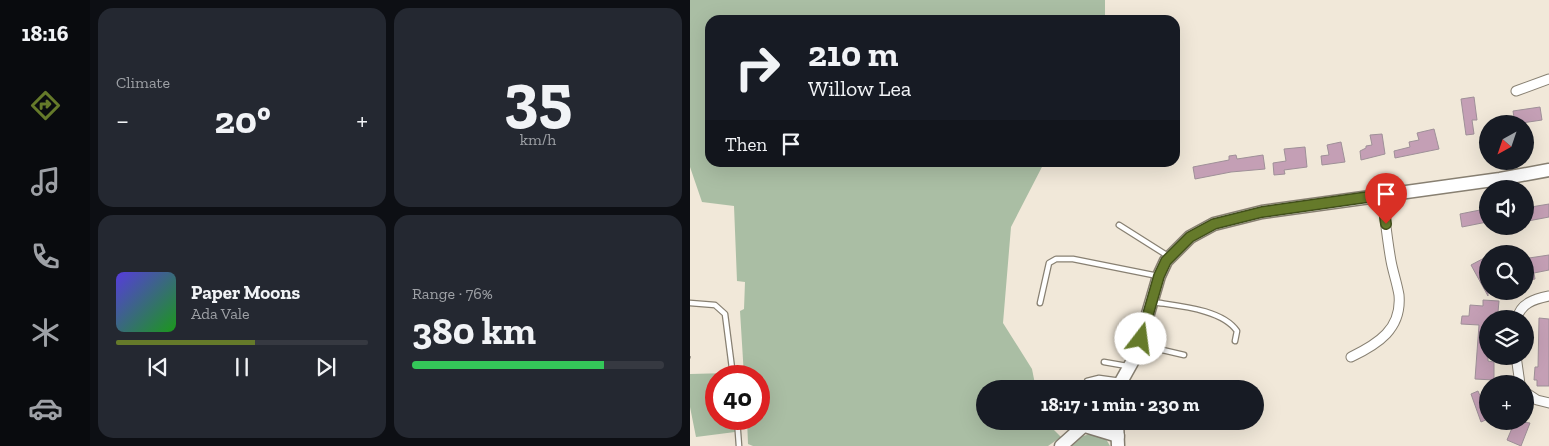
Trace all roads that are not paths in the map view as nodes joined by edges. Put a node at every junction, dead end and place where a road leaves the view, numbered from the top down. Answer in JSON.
{"nodes":[{"id":1,"x":1549,"y":79,"type":"edge"},
{"id":2,"x":1516,"y":91,"type":"dead end"},
{"id":3,"x":1549,"y":170,"type":"edge"},
{"id":4,"x":1382,"y":195,"type":"junction"},
{"id":5,"x":1119,"y":225,"type":"dead end"},
{"id":6,"x":1169,"y":256,"type":"junction"},
{"id":7,"x":1159,"y":276,"type":"junction"},
{"id":8,"x":1549,"y":296,"type":"edge"},
{"id":9,"x":1151,"y":301,"type":"junction"},
{"id":10,"x":690,"y":303,"type":"edge"},
{"id":11,"x":1040,"y":304,"type":"dead end"},
{"id":12,"x":1521,"y":310,"type":"edge"},
{"id":13,"x":1236,"y":341,"type":"dead end"},
{"id":14,"x":1139,"y":344,"type":"junction"},
{"id":15,"x":1184,"y":355,"type":"dead end"},
{"id":16,"x":1351,"y":357,"type":"dead end"},
{"id":17,"x":1104,"y":362,"type":"dead end"},
{"id":18,"x":732,"y":365,"type":"edge"},
{"id":19,"x":1130,"y":367,"type":"junction"},
{"id":20,"x":1122,"y":380,"type":"edge"},
{"id":21,"x":1534,"y":398,"type":"edge"},
{"id":22,"x":1549,"y":403,"type":"edge"},
{"id":23,"x":738,"y":430,"type":"edge"},
{"id":24,"x":1080,"y":430,"type":"edge"},
{"id":25,"x":1098,"y":430,"type":"edge"},
{"id":26,"x":1118,"y":441,"type":"edge"},
{"id":27,"x":739,"y":446,"type":"edge"},
{"id":28,"x":1061,"y":446,"type":"edge"}],
"edges":[{"from":1,"to":2,"type":"street"},
{"from":3,"to":4,"type":"street"},
{"from":4,"to":6,"type":"street"},
{"from":4,"to":16,"type":"street"},
{"from":5,"to":6,"type":"lane"},
{"from":6,"to":7,"type":"street"},
{"from":7,"to":9,"type":"street"},
{"from":7,"to":11,"type":"lane"},
{"from":8,"to":12,"type":"street"},
{"from":9,"to":13,"type":"lane"},
{"from":9,"to":14,"type":"street"},
{"from":10,"to":18,"type":"lane"},
{"from":14,"to":15,"type":"lane"},
{"from":14,"to":19,"type":"street"},
{"from":17,"to":19,"type":"lane"},
{"from":19,"to":20,"type":"street"},
{"from":21,"to":22,"type":"street"},
{"from":23,"to":27,"type":"lane"},
{"from":24,"to":28,"type":"street"},
{"from":25,"to":26,"type":"street"}]}
